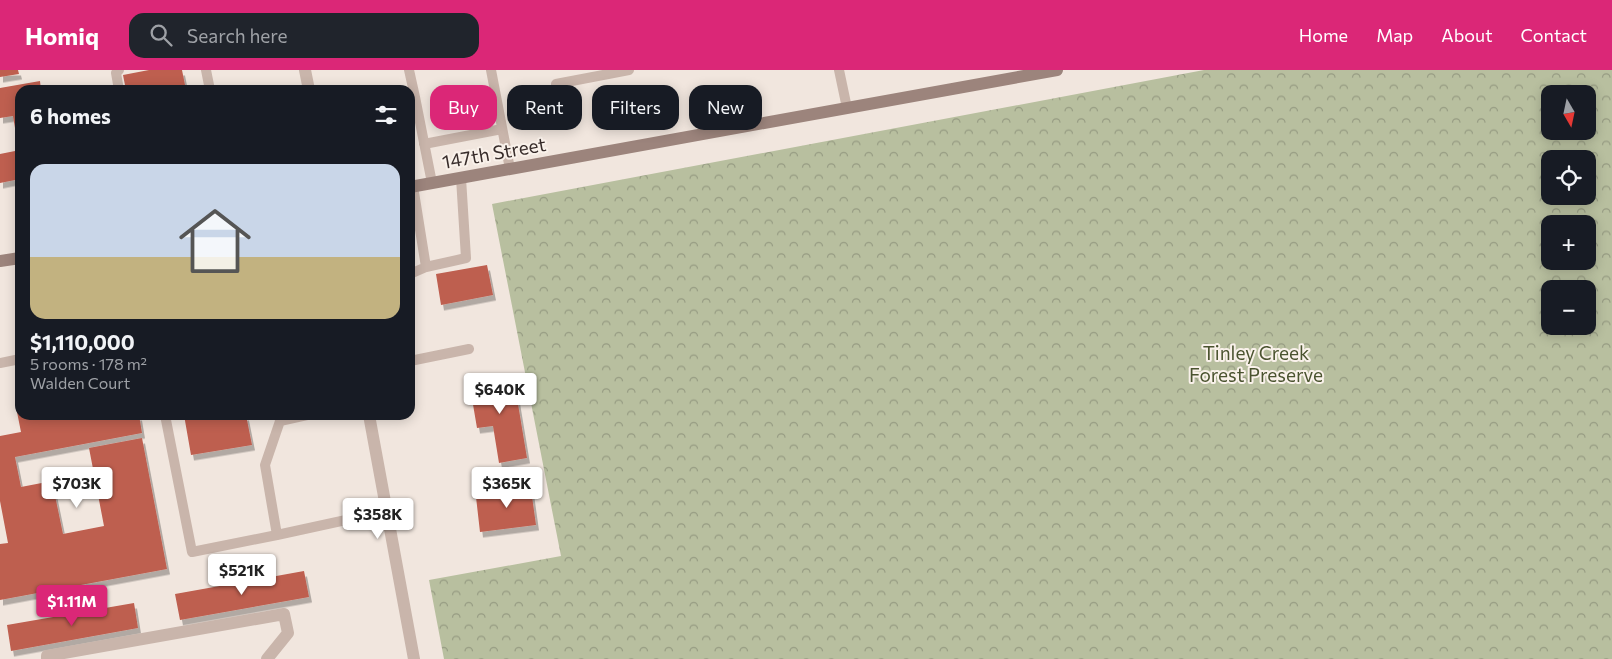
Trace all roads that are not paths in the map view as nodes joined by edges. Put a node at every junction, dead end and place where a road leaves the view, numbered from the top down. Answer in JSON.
{"nodes":[{"id":1,"x":119,"y":70,"type":"edge"},
{"id":2,"x":206,"y":70,"type":"edge"},
{"id":3,"x":305,"y":70,"type":"edge"},
{"id":4,"x":409,"y":70,"type":"edge"},
{"id":5,"x":490,"y":70,"type":"edge"},
{"id":6,"x":629,"y":70,"type":"edge"},
{"id":7,"x":839,"y":70,"type":"edge"},
{"id":8,"x":1056,"y":70,"type":"edge"},
{"id":9,"x":1003,"y":75,"type":"edge"},
{"id":10,"x":556,"y":84,"type":"dead end"},
{"id":11,"x":118,"y":85,"type":"edge"},
{"id":12,"x":209,"y":85,"type":"edge"},
{"id":13,"x":308,"y":85,"type":"edge"},
{"id":14,"x":411,"y":85,"type":"edge"},
{"id":15,"x":846,"y":108,"type":"junction"},
{"id":16,"x":415,"y":110,"type":"edge"},
{"id":17,"x":502,"y":130,"type":"junction"},
{"id":18,"x":424,"y":144,"type":"junction"},
{"id":19,"x":510,"y":169,"type":"junction"},
{"id":20,"x":461,"y":178,"type":"junction"},
{"id":21,"x":432,"y":183,"type":"junction"},
{"id":22,"x":415,"y":186,"type":"edge"},
{"id":23,"x":415,"y":204,"type":"edge"},
{"id":24,"x":15,"y":259,"type":"edge"},
{"id":25,"x":0,"y":261,"type":"edge"},
{"id":26,"x":426,"y":267,"type":"junction"},
{"id":27,"x":415,"y":272,"type":"edge"},
{"id":28,"x":469,"y":349,"type":"dead end"},
{"id":29,"x":15,"y":360,"type":"edge"},
{"id":30,"x":415,"y":360,"type":"edge"},
{"id":31,"x":0,"y":363,"type":"edge"},
{"id":32,"x":166,"y":420,"type":"edge"},
{"id":33,"x":279,"y":420,"type":"edge"},
{"id":34,"x":370,"y":420,"type":"edge"},
{"id":35,"x":387,"y":511,"type":"junction"},
{"id":36,"x":277,"y":535,"type":"junction"},
{"id":37,"x":47,"y":659,"type":"edge"},
{"id":38,"x":267,"y":659,"type":"edge"},
{"id":39,"x":414,"y":659,"type":"edge"}],
"edges":[{"from":1,"to":11,"type":"lane"},
{"from":2,"to":12,"type":"lane"},
{"from":3,"to":13,"type":"street"},
{"from":4,"to":14,"type":"lane"},
{"from":5,"to":17,"type":"lane"},
{"from":6,"to":10,"type":"lane"},
{"from":7,"to":15,"type":"lane"},
{"from":8,"to":9,"type":"main road","name":"147th Street"},
{"from":9,"to":15,"type":"main road","name":"147th Street"},
{"from":15,"to":19,"type":"main road","name":"147th Street"},
{"from":16,"to":18,"type":"lane"},
{"from":17,"to":18,"type":"lane"},
{"from":17,"to":19,"type":"lane"},
{"from":18,"to":21,"type":"lane"},
{"from":19,"to":20,"type":"main road","name":"147th Street"},
{"from":20,"to":21,"type":"main road","name":"147th Street"},
{"from":20,"to":26,"type":"lane"},
{"from":21,"to":22,"type":"main road","name":"147th Street"},
{"from":23,"to":26,"type":"lane"},
{"from":24,"to":25,"type":"main road"},
{"from":26,"to":27,"type":"lane"},
{"from":28,"to":30,"type":"lane"},
{"from":29,"to":31,"type":"lane"},
{"from":32,"to":36,"type":"lane"},
{"from":33,"to":36,"type":"lane"},
{"from":34,"to":35,"type":"street"},
{"from":35,"to":36,"type":"lane"},
{"from":35,"to":39,"type":"street"},
{"from":37,"to":38,"type":"street"}]}
